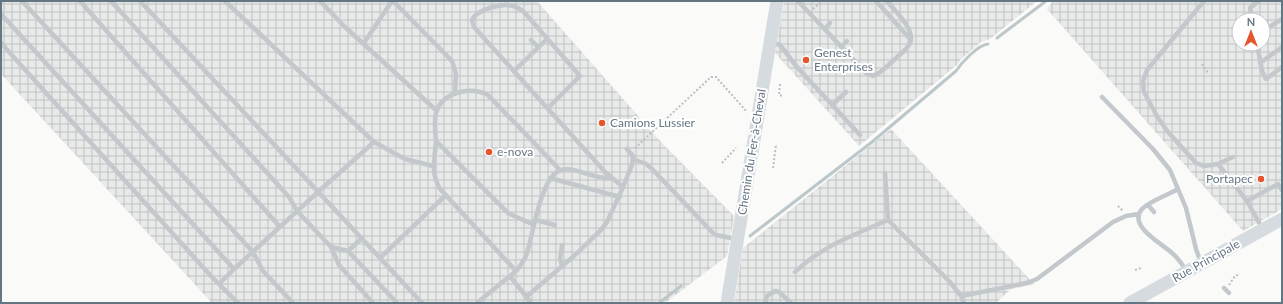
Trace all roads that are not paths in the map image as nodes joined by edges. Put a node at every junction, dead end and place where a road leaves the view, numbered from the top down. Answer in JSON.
{"nodes":[{"id":1,"x":22,"y":1,"type":"edge"},
{"id":2,"x":80,"y":1,"type":"edge"},
{"id":3,"x":111,"y":1,"type":"edge"},
{"id":4,"x":140,"y":1,"type":"edge"},
{"id":5,"x":225,"y":1,"type":"edge"},
{"id":6,"x":320,"y":1,"type":"edge"},
{"id":7,"x":392,"y":1,"type":"edge"},
{"id":8,"x":777,"y":1,"type":"edge"},
{"id":9,"x":798,"y":1,"type":"edge"},
{"id":10,"x":876,"y":1,"type":"edge"},
{"id":11,"x":887,"y":1,"type":"edge"},
{"id":12,"x":1204,"y":1,"type":"edge"},
{"id":13,"x":1259,"y":1,"type":"edge"},
{"id":14,"x":1251,"y":12,"type":"edge"},
{"id":15,"x":1,"y":14,"type":"edge"},
{"id":16,"x":1282,"y":19,"type":"edge"},
{"id":17,"x":830,"y":23,"type":"dead end"},
{"id":18,"x":1271,"y":27,"type":"edge"},
{"id":19,"x":825,"y":29,"type":"junction"},
{"id":20,"x":547,"y":39,"type":"junction"},
{"id":21,"x":531,"y":40,"type":"dead end"},
{"id":22,"x":911,"y":40,"type":"junction"},
{"id":23,"x":847,"y":41,"type":"dead end"},
{"id":24,"x":770,"y":42,"type":"junction"},
{"id":25,"x":1,"y":43,"type":"edge"},
{"id":26,"x":364,"y":43,"type":"junction"},
{"id":27,"x":841,"y":47,"type":"junction"},
{"id":28,"x":1282,"y":47,"type":"edge"},
{"id":29,"x":538,"y":48,"type":"junction"},
{"id":30,"x":1258,"y":52,"type":"edge"},
{"id":31,"x":1260,"y":63,"type":"junction"},
{"id":32,"x":797,"y":67,"type":"junction"},
{"id":33,"x":804,"y":67,"type":"dead end"},
{"id":34,"x":1282,"y":67,"type":"edge"},
{"id":35,"x":514,"y":71,"type":"junction"},
{"id":36,"x":846,"y":92,"type":"dead end"},
{"id":37,"x":455,"y":93,"type":"junction"},
{"id":38,"x":1102,"y":97,"type":"dead end"},
{"id":39,"x":832,"y":105,"type":"junction"},
{"id":40,"x":548,"y":108,"type":"junction"},
{"id":41,"x":437,"y":111,"type":"junction"},
{"id":42,"x":860,"y":135,"type":"dead end"},
{"id":43,"x":436,"y":141,"type":"junction"},
{"id":44,"x":374,"y":142,"type":"junction"},
{"id":45,"x":629,"y":151,"type":"road end"},
{"id":46,"x":1233,"y":157,"type":"dead end"},
{"id":47,"x":633,"y":159,"type":"junction"},
{"id":48,"x":1218,"y":164,"type":"junction"},
{"id":49,"x":433,"y":166,"type":"junction"},
{"id":50,"x":560,"y":170,"type":"junction"},
{"id":51,"x":885,"y":173,"type":"dead end"},
{"id":52,"x":550,"y":178,"type":"junction"},
{"id":53,"x":612,"y":178,"type":"junction"},
{"id":54,"x":623,"y":187,"type":"junction"},
{"id":55,"x":1178,"y":190,"type":"junction"},
{"id":56,"x":1282,"y":190,"type":"edge"},
{"id":57,"x":318,"y":192,"type":"junction"},
{"id":58,"x":446,"y":195,"type":"junction"},
{"id":59,"x":620,"y":197,"type":"junction"},
{"id":60,"x":1247,"y":201,"type":"junction"},
{"id":61,"x":1148,"y":205,"type":"junction"},
{"id":62,"x":297,"y":211,"type":"junction"},
{"id":63,"x":1154,"y":212,"type":"dead end"},
{"id":64,"x":1139,"y":214,"type":"junction"},
{"id":65,"x":1282,"y":219,"type":"edge"},
{"id":66,"x":888,"y":220,"type":"junction"},
{"id":67,"x":535,"y":223,"type":"junction"},
{"id":68,"x":555,"y":226,"type":"dead end"},
{"id":69,"x":280,"y":227,"type":"junction"},
{"id":70,"x":1263,"y":230,"type":"junction"},
{"id":71,"x":362,"y":238,"type":"junction"},
{"id":72,"x":738,"y":240,"type":"junction"},
{"id":73,"x":562,"y":245,"type":"dead end"},
{"id":74,"x":331,"y":247,"type":"junction"},
{"id":75,"x":348,"y":251,"type":"junction"},
{"id":76,"x":253,"y":252,"type":"junction"},
{"id":77,"x":380,"y":258,"type":"junction"},
{"id":78,"x":1202,"y":263,"type":"junction"},
{"id":79,"x":562,"y":266,"type":"junction"},
{"id":80,"x":234,"y":269,"type":"junction"},
{"id":81,"x":516,"y":271,"type":"junction"},
{"id":82,"x":795,"y":272,"type":"dead end"},
{"id":83,"x":1187,"y":272,"type":"junction"},
{"id":84,"x":510,"y":276,"type":"junction"},
{"id":85,"x":219,"y":284,"type":"junction"},
{"id":86,"x":1225,"y":287,"type":"road end"},
{"id":87,"x":1229,"y":293,"type":"dead end"},
{"id":88,"x":961,"y":296,"type":"junction"},
{"id":89,"x":526,"y":297,"type":"junction"},
{"id":90,"x":238,"y":303,"type":"edge"},
{"id":91,"x":293,"y":303,"type":"edge"},
{"id":92,"x":373,"y":303,"type":"edge"},
{"id":93,"x":397,"y":303,"type":"edge"},
{"id":94,"x":422,"y":303,"type":"edge"},
{"id":95,"x":478,"y":303,"type":"edge"},
{"id":96,"x":531,"y":303,"type":"edge"},
{"id":97,"x":727,"y":303,"type":"edge"},
{"id":98,"x":765,"y":303,"type":"edge"},
{"id":99,"x":791,"y":303,"type":"edge"},
{"id":100,"x":964,"y":303,"type":"edge"},
{"id":101,"x":1130,"y":303,"type":"edge"}],
"edges":[{"from":1,"to":76,"type":"lane"},
{"from":2,"to":69,"type":"lane"},
{"from":3,"to":62,"type":"lane"},
{"from":4,"to":57,"type":"lane"},
{"from":5,"to":44,"type":"lane"},
{"from":6,"to":26,"type":"lane"},
{"from":7,"to":26,"type":"lane"},
{"from":7,"to":37,"type":"lane"},
{"from":8,"to":24,"type":"street","name":"Chemin du Fer-à-Cheval"},
{"from":9,"to":19,"type":"lane"},
{"from":10,"to":22,"type":"lane"},
{"from":11,"to":22,"type":"lane"},
{"from":12,"to":48,"type":"lane"},
{"from":13,"to":14,"type":"lane"},
{"from":15,"to":80,"type":"lane"},
{"from":16,"to":18,"type":"lane"},
{"from":17,"to":19,"type":"lane"},
{"from":19,"to":27,"type":"lane"},
{"from":20,"to":29,"type":"lane"},
{"from":20,"to":35,"type":"lane"},
{"from":20,"to":40,"type":"lane"},
{"from":21,"to":29,"type":"lane"},
{"from":22,"to":27,"type":"lane"},
{"from":23,"to":27,"type":"lane"},
{"from":24,"to":32,"type":"lane"},
{"from":24,"to":72,"type":"street","name":"Chemin du Fer-à-Cheval"},
{"from":25,"to":85,"type":"lane"},
{"from":26,"to":41,"type":"lane"},
{"from":28,"to":31,"type":"lane"},
{"from":29,"to":35,"type":"lane"},
{"from":30,"to":31,"type":"lane"},
{"from":31,"to":34,"type":"lane"},
{"from":32,"to":33,"type":"lane"},
{"from":32,"to":39,"type":"lane"},
{"from":35,"to":40,"type":"lane"},
{"from":36,"to":39,"type":"lane"},
{"from":37,"to":41,"type":"lane"},
{"from":37,"to":50,"type":"lane"},
{"from":38,"to":55,"type":"lane"},
{"from":39,"to":42,"type":"lane"},
{"from":40,"to":53,"type":"lane"},
{"from":41,"to":43,"type":"lane"},
{"from":43,"to":49,"type":"lane"},
{"from":43,"to":67,"type":"lane"},
{"from":44,"to":49,"type":"lane"},
{"from":44,"to":57,"type":"lane"},
{"from":45,"to":47,"type":"lane"},
{"from":46,"to":48,"type":"lane"},
{"from":47,"to":54,"type":"lane"},
{"from":47,"to":72,"type":"lane"},
{"from":48,"to":60,"type":"lane"},
{"from":49,"to":58,"type":"lane"},
{"from":50,"to":52,"type":"lane"},
{"from":50,"to":53,"type":"lane"},
{"from":51,"to":66,"type":"lane"},
{"from":52,"to":59,"type":"lane"},
{"from":52,"to":67,"type":"lane"},
{"from":53,"to":54,"type":"lane"},
{"from":54,"to":59,"type":"lane"},
{"from":55,"to":61,"type":"lane"},
{"from":55,"to":78,"type":"lane"},
{"from":56,"to":60,"type":"lane"},
{"from":57,"to":62,"type":"lane"},
{"from":57,"to":71,"type":"lane"},
{"from":58,"to":77,"type":"lane"},
{"from":58,"to":81,"type":"lane"},
{"from":59,"to":79,"type":"lane"},
{"from":60,"to":70,"type":"lane"},
{"from":61,"to":63,"type":"lane"},
{"from":61,"to":64,"type":"lane"},
{"from":62,"to":69,"type":"lane"},
{"from":62,"to":74,"type":"lane"},
{"from":64,"to":83,"type":"lane"},
{"from":64,"to":88,"type":"lane"},
{"from":65,"to":70,"type":"street","name":"Rue Principale"},
{"from":66,"to":82,"type":"lane"},
{"from":66,"to":88,"type":"lane"},
{"from":67,"to":68,"type":"lane"},
{"from":67,"to":81,"type":"lane"},
{"from":69,"to":76,"type":"lane"},
{"from":70,"to":78,"type":"street","name":"Rue Principale"},
{"from":71,"to":75,"type":"lane"},
{"from":71,"to":77,"type":"lane"},
{"from":72,"to":97,"type":"street","name":"Chemin du Fer-à-Cheval"},
{"from":73,"to":79,"type":"lane"},
{"from":74,"to":75,"type":"lane"},
{"from":74,"to":92,"type":"lane"},
{"from":75,"to":93,"type":"lane"},
{"from":76,"to":80,"type":"lane"},
{"from":76,"to":91,"type":"lane"},
{"from":77,"to":94,"type":"lane"},
{"from":78,"to":83,"type":"street","name":"Rue Principale"},
{"from":79,"to":89,"type":"lane"},
{"from":80,"to":85,"type":"lane"},
{"from":81,"to":84,"type":"lane"},
{"from":83,"to":101,"type":"street","name":"Rue Principale"},
{"from":84,"to":89,"type":"lane"},
{"from":84,"to":95,"type":"lane"},
{"from":85,"to":90,"type":"lane"},
{"from":86,"to":87,"type":"lane"},
{"from":88,"to":100,"type":"lane"},
{"from":89,"to":96,"type":"lane"},
{"from":98,"to":99,"type":"lane"}]}
